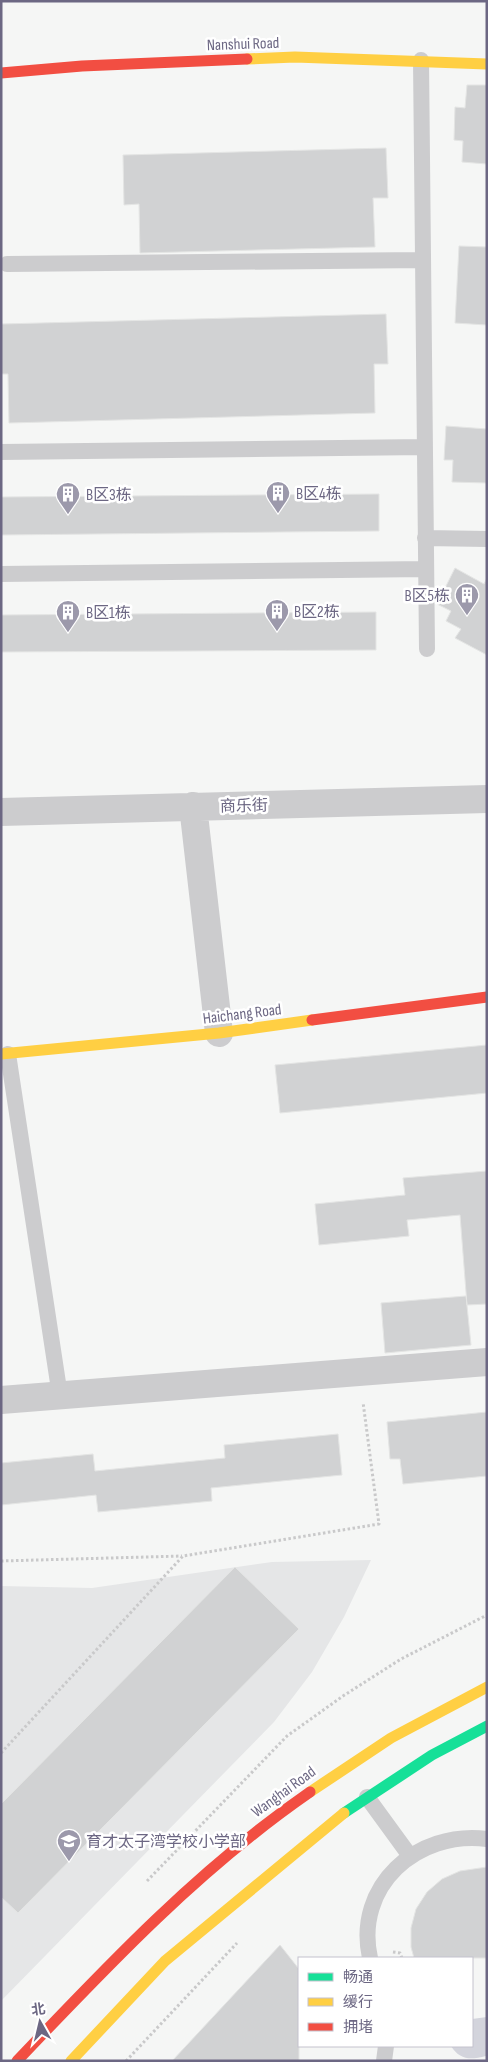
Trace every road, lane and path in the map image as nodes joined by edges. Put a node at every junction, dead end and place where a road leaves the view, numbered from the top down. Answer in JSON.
{"nodes":[{"id":1,"x":422,"y":60,"type":"junction"},
{"id":2,"x":487,"y":64,"type":"edge"},
{"id":3,"x":1,"y":73,"type":"edge"},
{"id":4,"x":423,"y":260,"type":"junction"},
{"id":5,"x":8,"y":264,"type":"dead end"},
{"id":6,"x":425,"y":447,"type":"junction"},
{"id":7,"x":1,"y":452,"type":"edge"},
{"id":8,"x":425,"y":538,"type":"junction"},
{"id":9,"x":487,"y":539,"type":"edge"},
{"id":10,"x":426,"y":569,"type":"junction"},
{"id":11,"x":1,"y":574,"type":"edge"},
{"id":12,"x":427,"y":649,"type":"dead end"},
{"id":13,"x":487,"y":799,"type":"edge"},
{"id":14,"x":193,"y":806,"type":"junction"},
{"id":15,"x":1,"y":812,"type":"edge"},
{"id":16,"x":487,"y":997,"type":"edge"},
{"id":17,"x":219,"y":1033,"type":"junction"},
{"id":18,"x":4,"y":1054,"type":"edge"},
{"id":19,"x":487,"y":1362,"type":"edge"},
{"id":20,"x":360,"y":1371,"type":"junction"},
{"id":21,"x":60,"y":1396,"type":"junction"},
{"id":22,"x":1,"y":1400,"type":"edge"},
{"id":23,"x":183,"y":1556,"type":"junction"},
{"id":24,"x":1,"y":1561,"type":"edge"},
{"id":25,"x":487,"y":1615,"type":"edge"},
{"id":26,"x":487,"y":1687,"type":"edge"},
{"id":27,"x":487,"y":1726,"type":"edge"},
{"id":28,"x":1,"y":1753,"type":"edge"},
{"id":29,"x":367,"y":1797,"type":"junction"},
{"id":30,"x":487,"y":1839,"type":"edge"},
{"id":31,"x":410,"y":1856,"type":"junction"},
{"id":32,"x":144,"y":1884,"type":"dead end"},
{"id":33,"x":370,"y":1957,"type":"edge"},
{"id":34,"x":386,"y":2047,"type":"edge"},
{"id":35,"x":17,"y":2061,"type":"edge"},
{"id":36,"x":71,"y":2061,"type":"edge"},
{"id":37,"x":384,"y":2061,"type":"edge"}],
"edges":[{"from":1,"to":2,"type":"main road","name":"Nanshui Road"},
{"from":1,"to":3,"type":"main road","name":"Nanshui Road"},
{"from":1,"to":4,"type":"lane"},
{"from":4,"to":5,"type":"lane"},
{"from":4,"to":6,"type":"lane"},
{"from":6,"to":7,"type":"lane"},
{"from":6,"to":8,"type":"lane"},
{"from":8,"to":9,"type":"lane"},
{"from":8,"to":10,"type":"lane"},
{"from":10,"to":11,"type":"lane"},
{"from":10,"to":12,"type":"lane"},
{"from":13,"to":14,"type":"street","name":"商乐街"},
{"from":14,"to":15,"type":"street","name":"商乐街"},
{"from":14,"to":17,"type":"street"},
{"from":16,"to":17,"type":"main road","name":"Haichang Road"},
{"from":17,"to":18,"type":"main road","name":"Haichang Road"},
{"from":18,"to":21,"type":"lane"},
{"from":19,"to":20,"type":"street"},
{"from":20,"to":21,"type":"street"},
{"from":20,"to":23,"type":"path"},
{"from":21,"to":22,"type":"street"},
{"from":23,"to":24,"type":"path"},
{"from":23,"to":28,"type":"path"},
{"from":25,"to":32,"type":"path"},
{"from":26,"to":35,"type":"main road","name":"Wanghai Road"},
{"from":27,"to":29,"type":"main road"},
{"from":29,"to":31,"type":"lane"},
{"from":29,"to":36,"type":"main road"},
{"from":30,"to":31,"type":"lane"},
{"from":31,"to":33,"type":"lane"},
{"from":34,"to":37,"type":"lane"}]}
